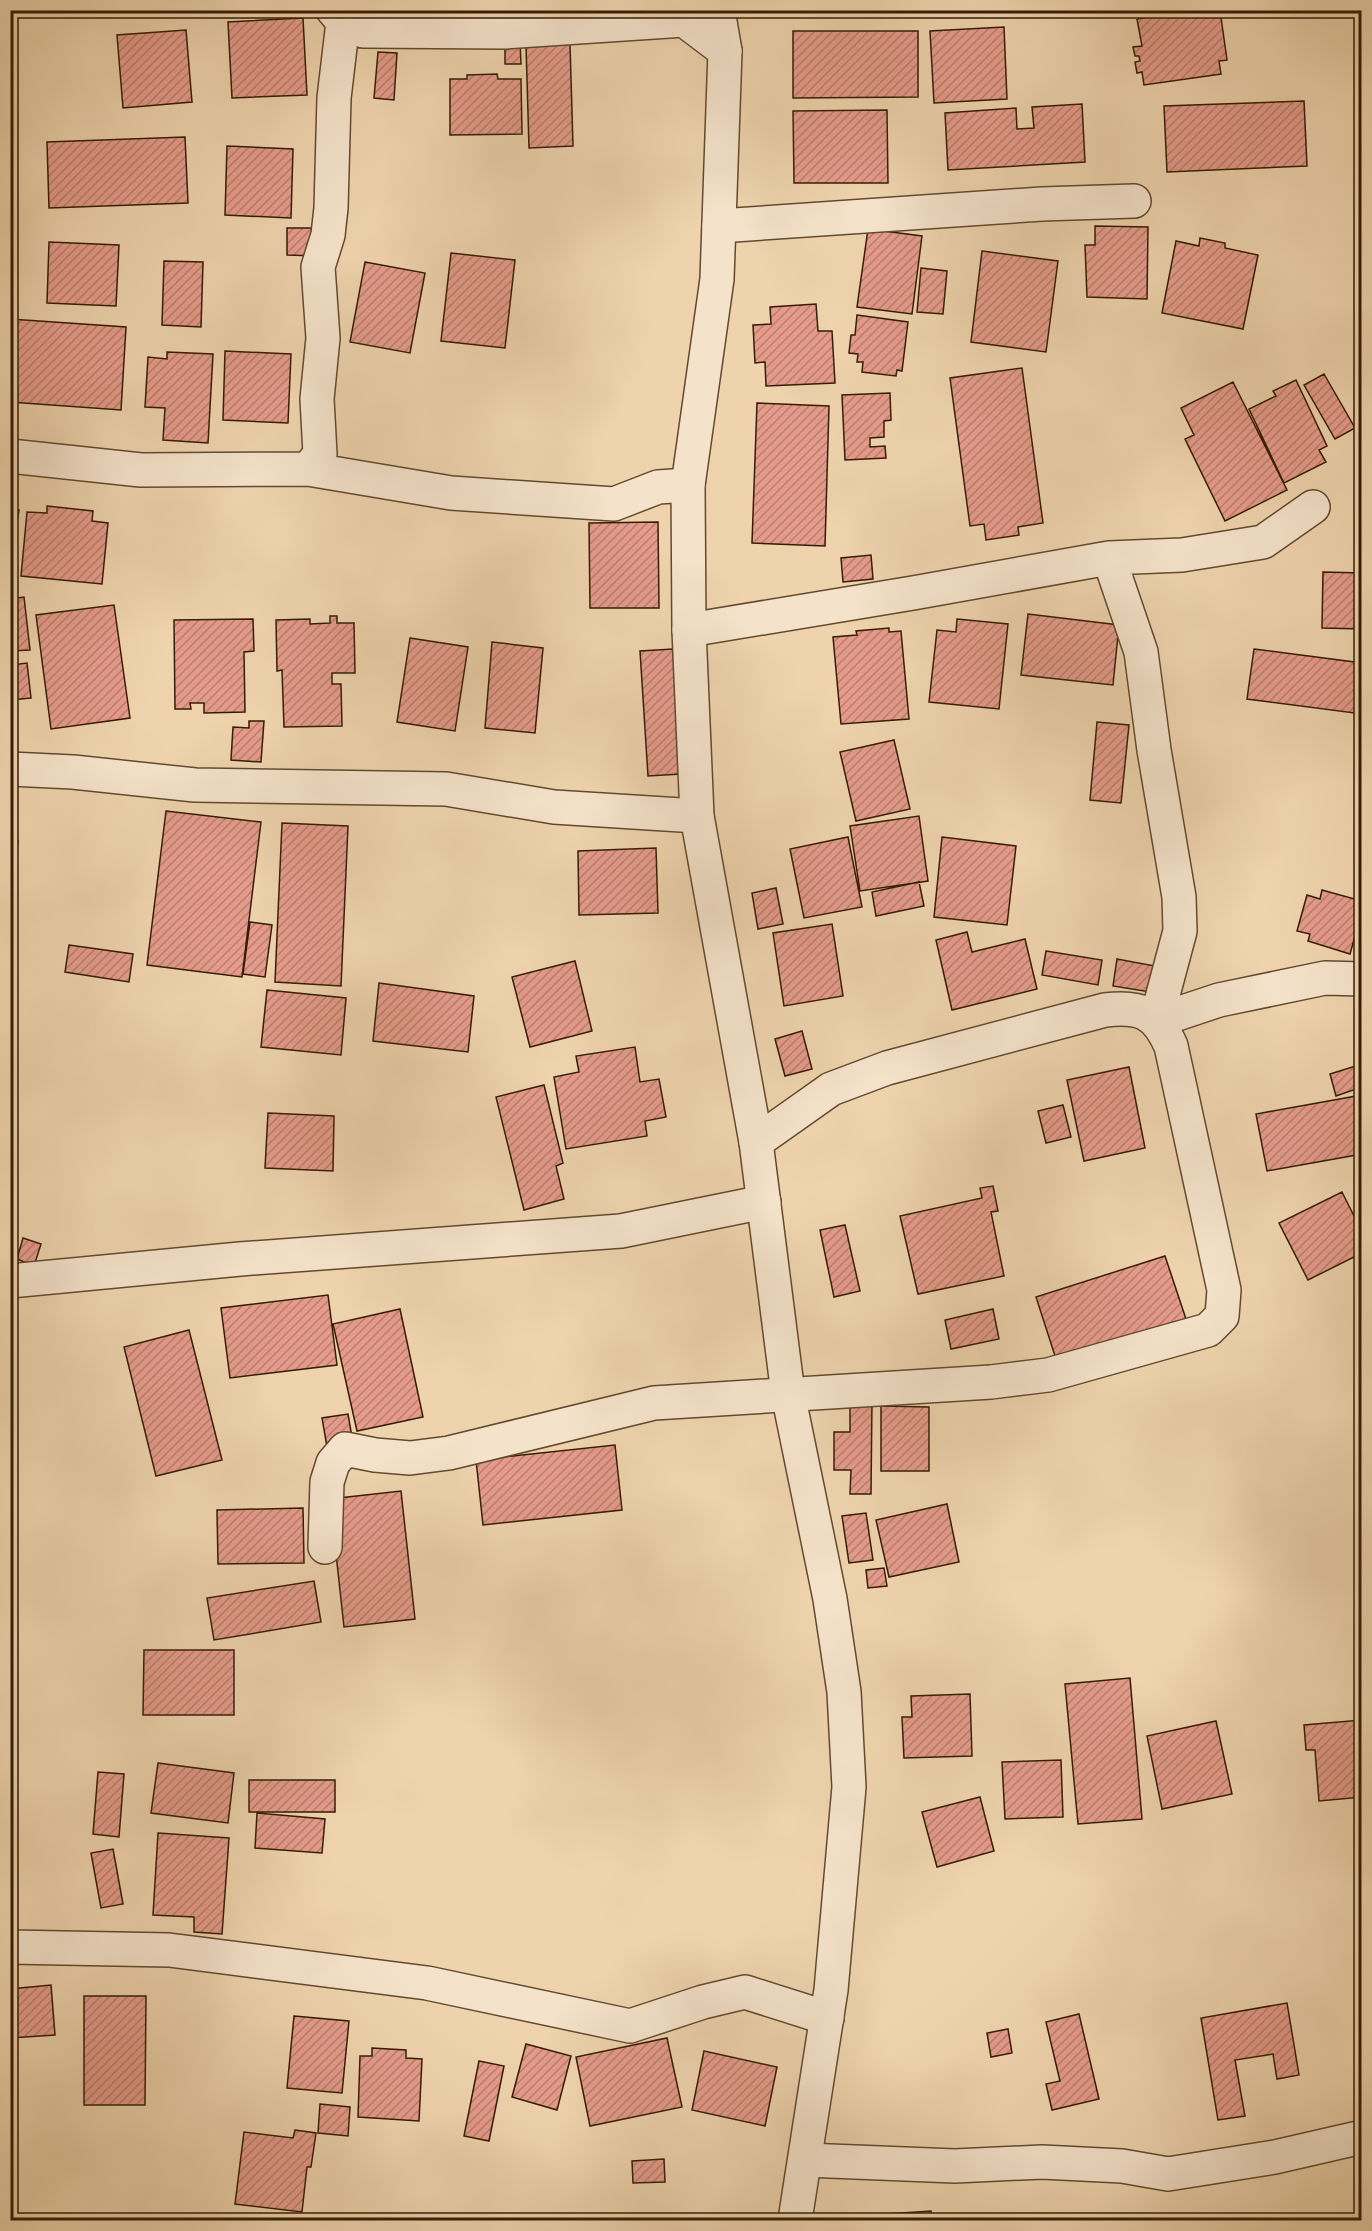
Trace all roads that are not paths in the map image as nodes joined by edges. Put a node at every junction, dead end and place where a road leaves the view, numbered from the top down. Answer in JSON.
{"nodes":[{"id":1,"x":718,"y":10,"type":"edge"},
{"id":2,"x":338,"y":16,"type":"edge"},
{"id":3,"x":725,"y":51,"type":"junction"},
{"id":4,"x":1134,"y":201,"type":"dead end"},
{"id":5,"x":719,"y":226,"type":"junction"},
{"id":6,"x":10,"y":456,"type":"edge"},
{"id":7,"x":308,"y":469,"type":"junction"},
{"id":8,"x":688,"y":485,"type":"junction"},
{"id":9,"x":1314,"y":507,"type":"dead end"},
{"id":10,"x":1109,"y":558,"type":"junction"},
{"id":11,"x":689,"y":630,"type":"junction"},
{"id":12,"x":10,"y":769,"type":"edge"},
{"id":13,"x":697,"y":816,"type":"junction"},
{"id":14,"x":1362,"y":979,"type":"edge"},
{"id":15,"x":1156,"y":1022,"type":"junction"},
{"id":16,"x":756,"y":1142,"type":"junction"},
{"id":17,"x":764,"y":1202,"type":"junction"},
{"id":18,"x":10,"y":1281,"type":"edge"},
{"id":19,"x":788,"y":1394,"type":"junction"},
{"id":20,"x":325,"y":1547,"type":"dead end"},
{"id":21,"x":10,"y":1947,"type":"edge"},
{"id":22,"x":827,"y":2018,"type":"junction"},
{"id":23,"x":1362,"y":2137,"type":"edge"},
{"id":24,"x":805,"y":2160,"type":"junction"},
{"id":25,"x":795,"y":2220,"type":"edge"}],
"edges":[{"from":1,"to":3,"type":"street"},
{"from":2,"to":3,"type":"street"},
{"from":2,"to":7,"type":"street"},
{"from":3,"to":5,"type":"street"},
{"from":4,"to":5,"type":"street"},
{"from":5,"to":8,"type":"street"},
{"from":6,"to":7,"type":"street"},
{"from":7,"to":8,"type":"street"},
{"from":8,"to":11,"type":"street"},
{"from":9,"to":10,"type":"street"},
{"from":10,"to":11,"type":"street"},
{"from":10,"to":15,"type":"street"},
{"from":11,"to":13,"type":"street"},
{"from":12,"to":13,"type":"street"},
{"from":13,"to":16,"type":"street"},
{"from":14,"to":15,"type":"street"},
{"from":15,"to":16,"type":"street"},
{"from":15,"to":19,"type":"street"},
{"from":16,"to":17,"type":"street"},
{"from":17,"to":18,"type":"street"},
{"from":17,"to":19,"type":"street"},
{"from":19,"to":20,"type":"street"},
{"from":19,"to":22,"type":"street"},
{"from":21,"to":22,"type":"street"},
{"from":22,"to":24,"type":"street"},
{"from":23,"to":24,"type":"street"},
{"from":24,"to":25,"type":"street"}]}
